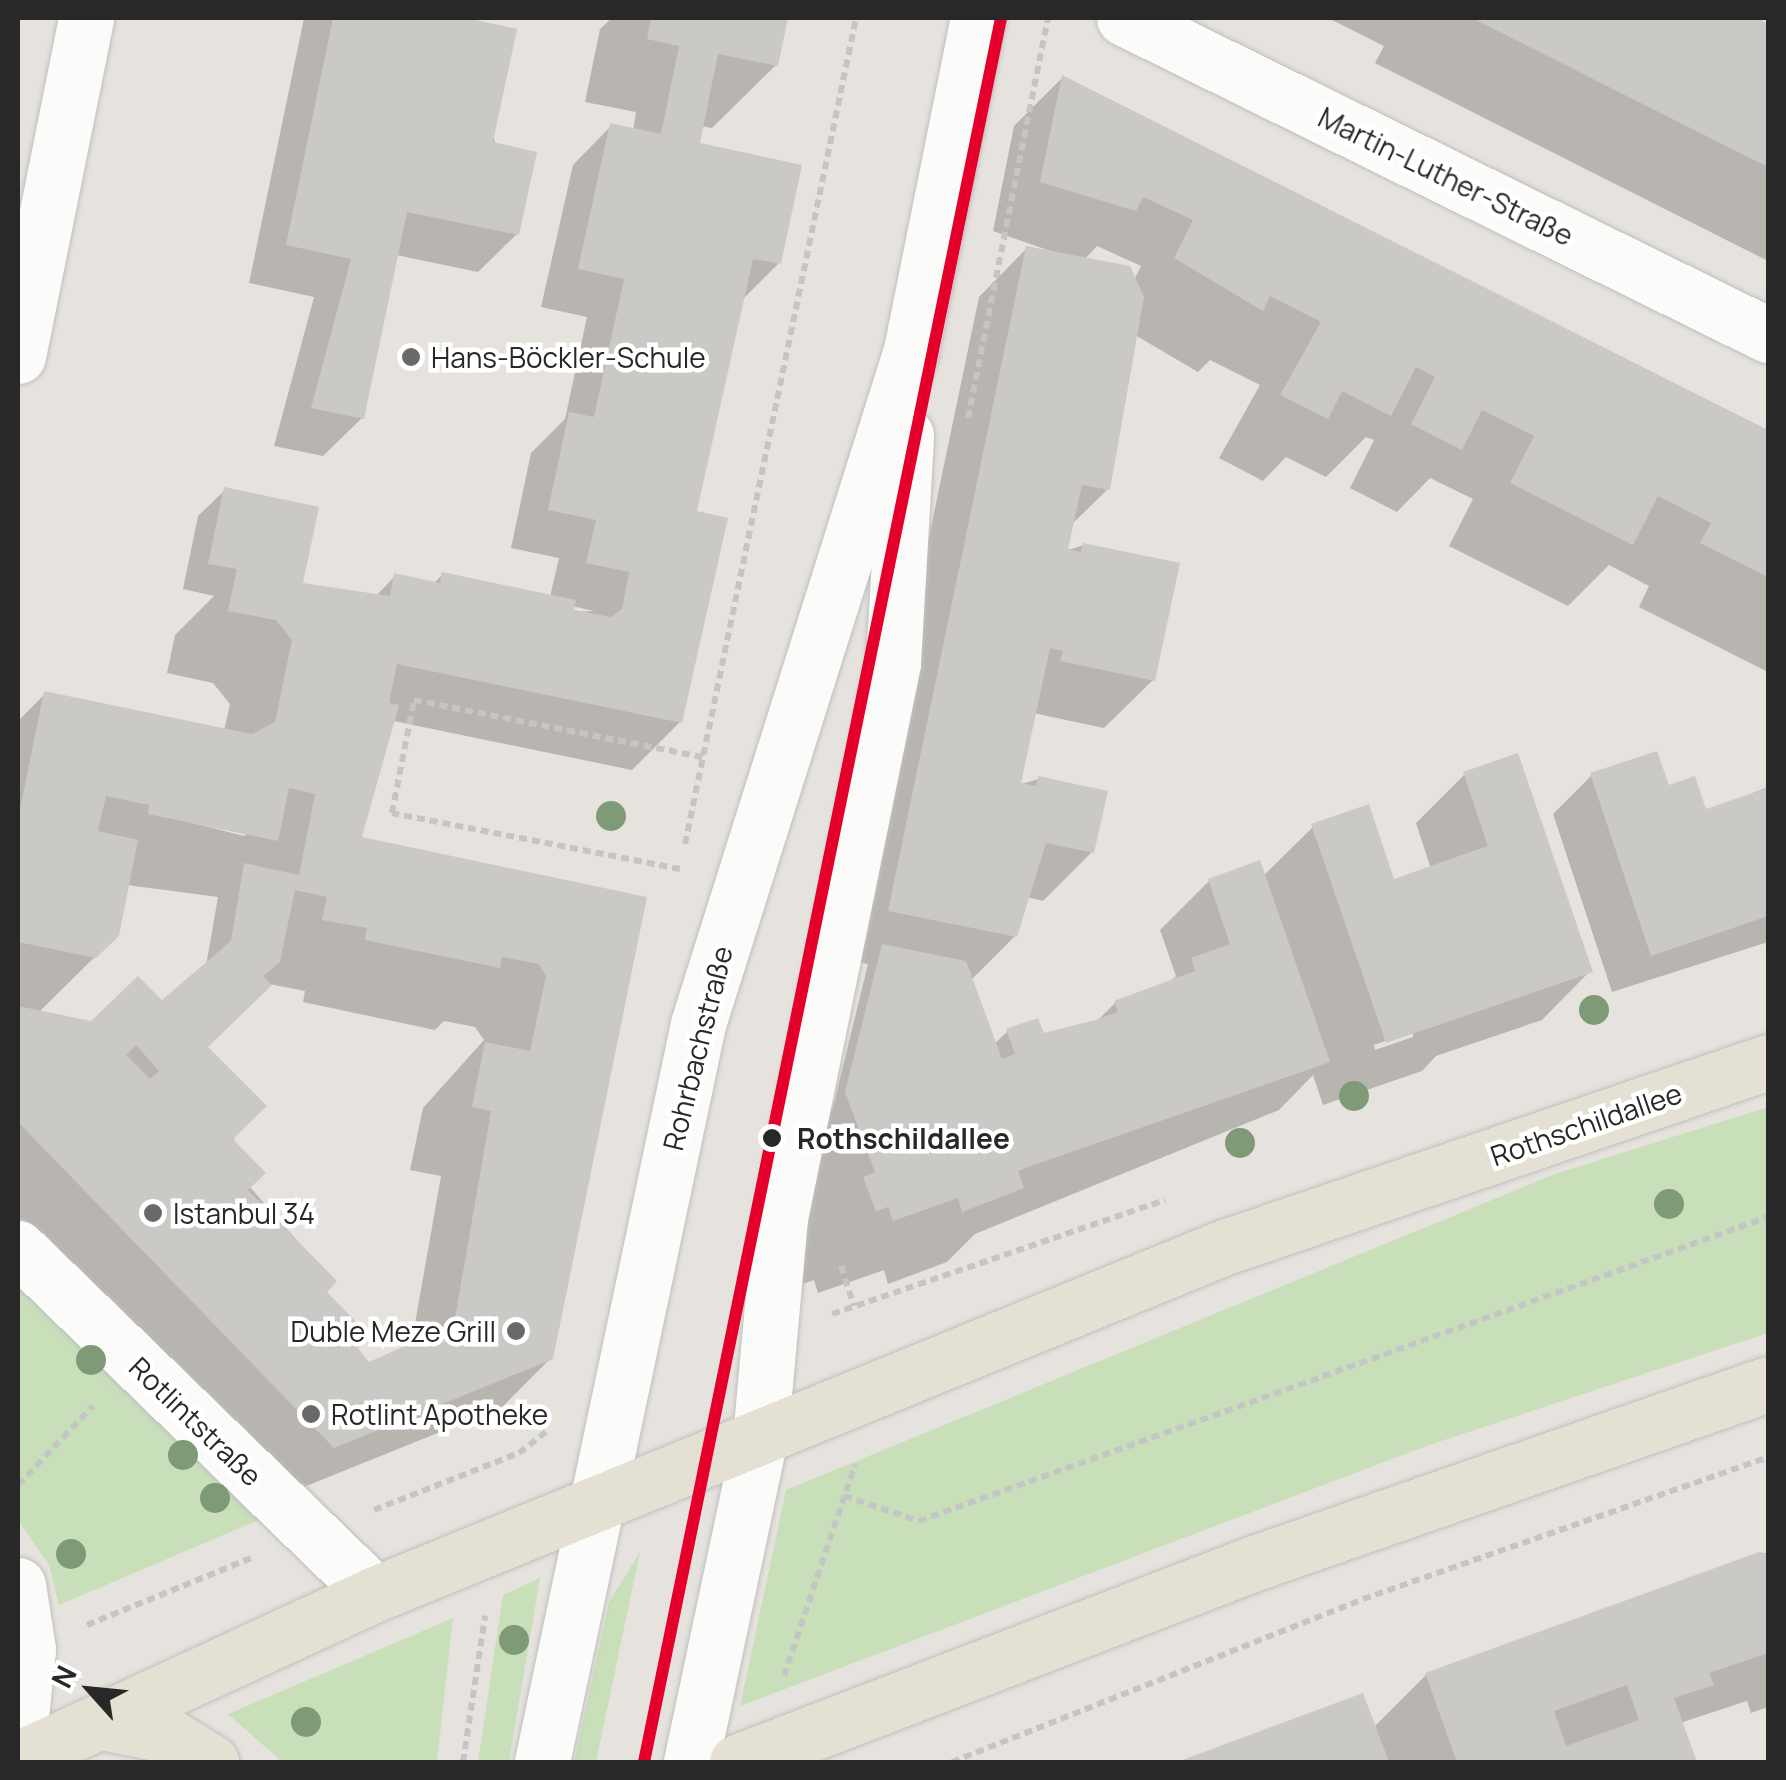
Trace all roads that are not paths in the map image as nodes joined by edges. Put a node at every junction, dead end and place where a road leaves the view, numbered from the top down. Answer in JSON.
{"nodes":[{"id":1,"x":86,"y":18,"type":"edge"},
{"id":2,"x":978,"y":18,"type":"edge"},
{"id":3,"x":1124,"y":18,"type":"edge"},
{"id":4,"x":1768,"y":335,"type":"edge"},
{"id":5,"x":910,"y":350,"type":"junction"},
{"id":6,"x":18,"y":356,"type":"edge"},
{"id":7,"x":1768,"y":1062,"type":"edge"},
{"id":8,"x":18,"y":1248,"type":"edge"},
{"id":9,"x":1768,"y":1384,"type":"edge"},
{"id":10,"x":760,"y":1438,"type":"junction"},
{"id":11,"x":593,"y":1505,"type":"junction"},
{"id":12,"x":18,"y":1585,"type":"edge"},
{"id":13,"x":375,"y":1594,"type":"junction"},
{"id":14,"x":854,"y":1716,"type":"junction"},
{"id":15,"x":102,"y":1722,"type":"junction"},
{"id":16,"x":18,"y":1745,"type":"edge"},
{"id":17,"x":18,"y":1759,"type":"edge"},
{"id":18,"x":211,"y":1762,"type":"edge"},
{"id":19,"x":542,"y":1762,"type":"edge"},
{"id":20,"x":691,"y":1762,"type":"edge"},
{"id":21,"x":737,"y":1762,"type":"edge"},
{"id":22,"x":825,"y":1762,"type":"edge"}],
"edges":[{"from":1,"to":6,"type":"street"},
{"from":2,"to":5,"type":"street","name":"Rohrbachstraße"},
{"from":3,"to":4,"type":"street","name":"Martin-Luther-Straße"},
{"from":5,"to":10,"type":"street","name":"Rohrbachstraße"},
{"from":5,"to":11,"type":"street","name":"Rohrbachstraße"},
{"from":7,"to":10,"type":"main road","name":"Rothschildallee"},
{"from":8,"to":13,"type":"street","name":"Rotlintstraße"},
{"from":9,"to":14,"type":"main road"},
{"from":10,"to":11,"type":"main road","name":"Rothschildallee"},
{"from":10,"to":20,"type":"street","name":"Rohrbachstraße"},
{"from":11,"to":13,"type":"main road","name":"Rothschildallee"},
{"from":11,"to":19,"type":"street","name":"Rohrbachstraße"},
{"from":12,"to":16,"type":"street"},
{"from":13,"to":15,"type":"main road","name":"Rothschildallee"},
{"from":14,"to":21,"type":"main road"},
{"from":14,"to":22,"type":"street"},
{"from":15,"to":17,"type":"main road","name":"Rothschildallee"},
{"from":15,"to":18,"type":"main road"}]}
